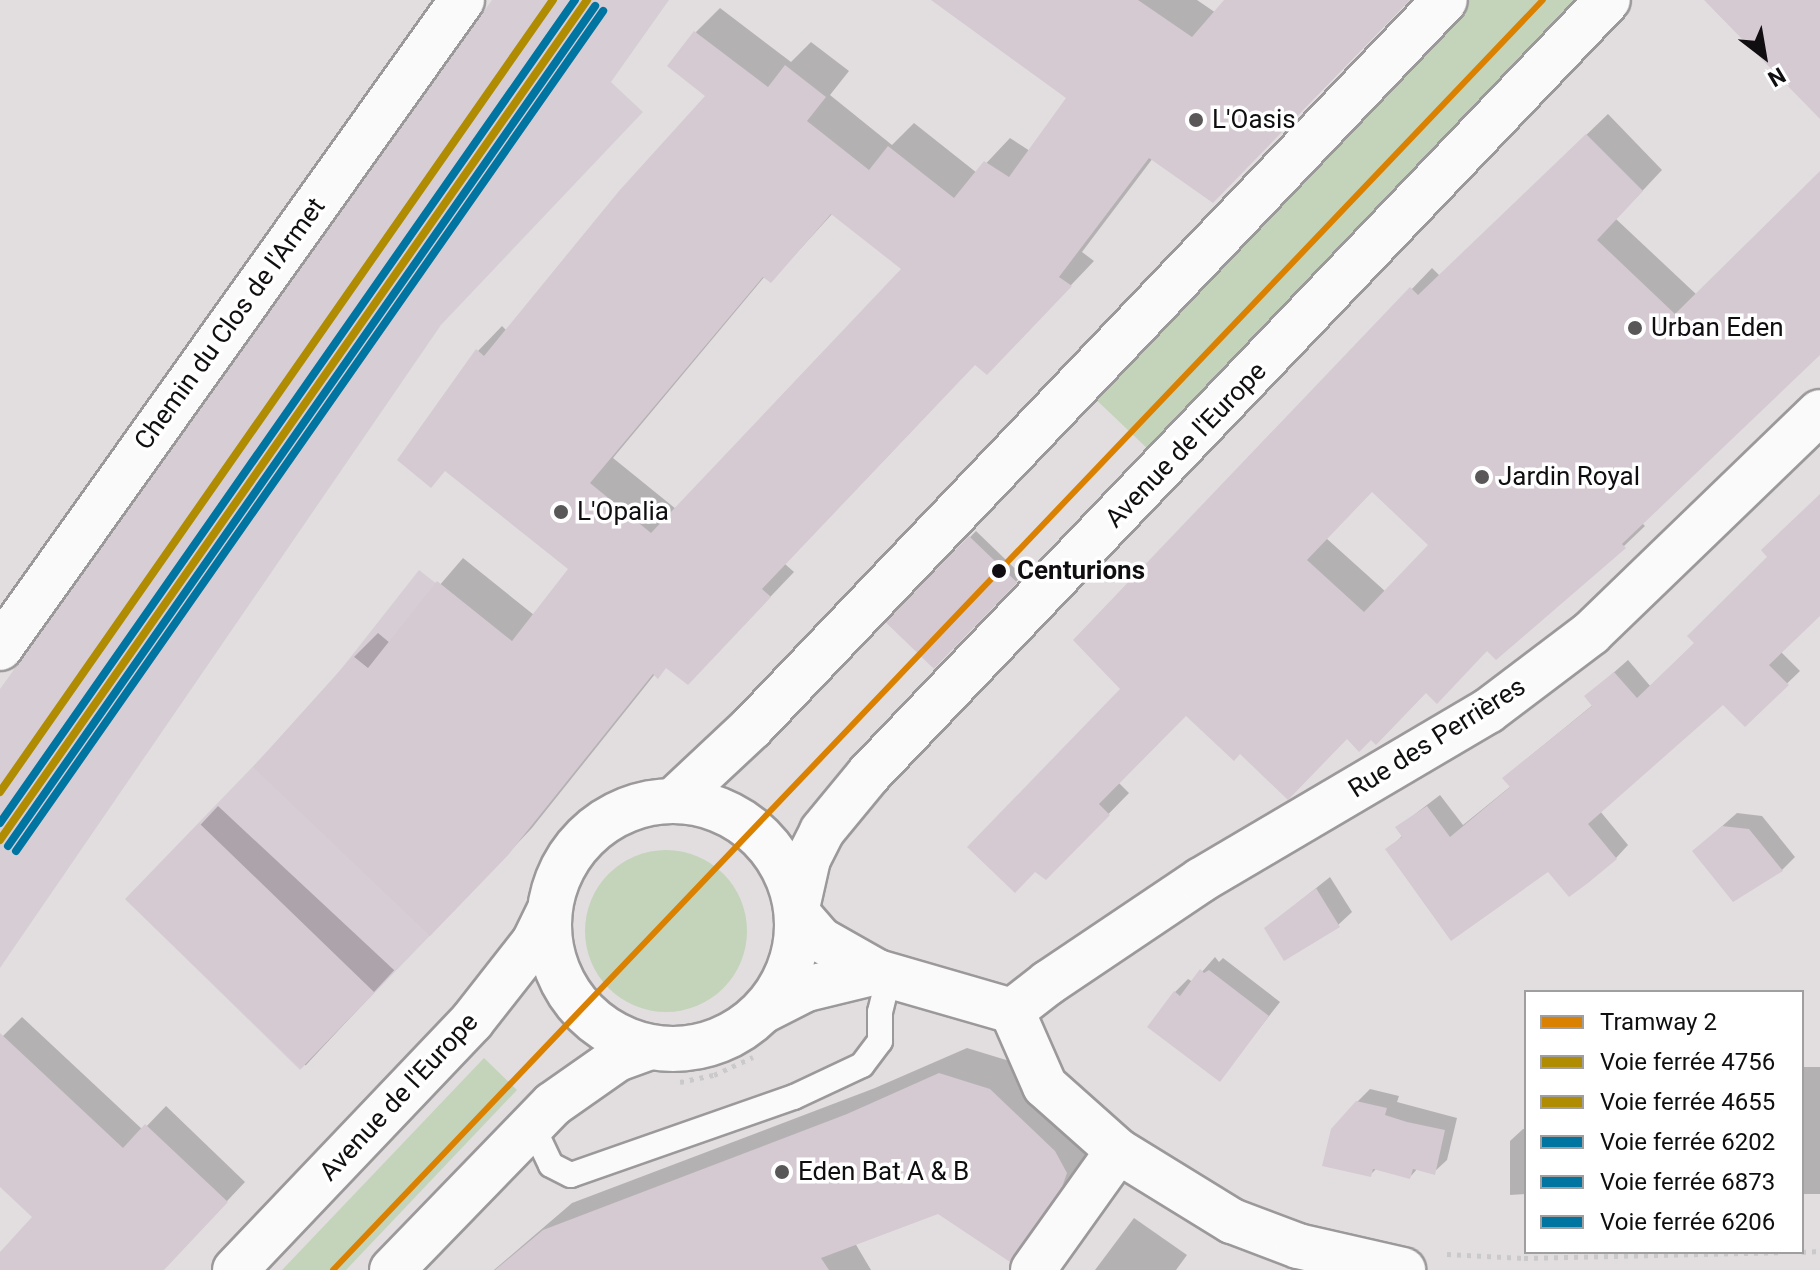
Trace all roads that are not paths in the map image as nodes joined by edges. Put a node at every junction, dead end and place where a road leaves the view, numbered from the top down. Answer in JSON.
{"nodes":[{"id":1,"x":462,"y":0,"type":"edge"},
{"id":2,"x":1445,"y":0,"type":"edge"},
{"id":3,"x":1608,"y":0,"type":"edge"},
{"id":4,"x":1820,"y":412,"type":"edge"},
{"id":5,"x":0,"y":648,"type":"edge"},
{"id":6,"x":674,"y":800,"type":"junction"},
{"id":7,"x":797,"y":911,"type":"junction"},
{"id":8,"x":548,"y":913,"type":"junction"},
{"id":9,"x":883,"y":974,"type":"junction"},
{"id":10,"x":1012,"y":1011,"type":"junction"},
{"id":11,"x":765,"y":1031,"type":"junction"},
{"id":12,"x":648,"y":1048,"type":"junction"},
{"id":13,"x":532,"y":1125,"type":"junction"},
{"id":14,"x":1118,"y":1151,"type":"junction"},
{"id":15,"x":1418,"y":1262,"type":"edge"},
{"id":16,"x":235,"y":1270,"type":"edge"},
{"id":17,"x":392,"y":1270,"type":"edge"},
{"id":18,"x":1033,"y":1270,"type":"edge"}],
"edges":[{"from":1,"to":5,"type":"main road","name":"Chemin du Clos de l'Armet"},
{"from":2,"to":6,"type":"main road"},
{"from":3,"to":7,"type":"main road","name":"Avenue de l'Europe"},
{"from":4,"to":10,"type":"main road","name":"Rue des Perrières"},
{"from":6,"to":7,"type":"main road"},
{"from":6,"to":8,"type":"main road"},
{"from":7,"to":9,"type":"main road"},
{"from":7,"to":11,"type":"main road"},
{"from":8,"to":12,"type":"main road"},
{"from":8,"to":16,"type":"main road","name":"Avenue de l'Europe"},
{"from":9,"to":10,"type":"main road"},
{"from":9,"to":11,"type":"main road"},
{"from":9,"to":13,"type":"lane"},
{"from":10,"to":14,"type":"main road"},
{"from":11,"to":12,"type":"main road"},
{"from":12,"to":13,"type":"main road"},
{"from":13,"to":17,"type":"main road"},
{"from":14,"to":15,"type":"main road"},
{"from":14,"to":18,"type":"main road"}]}
